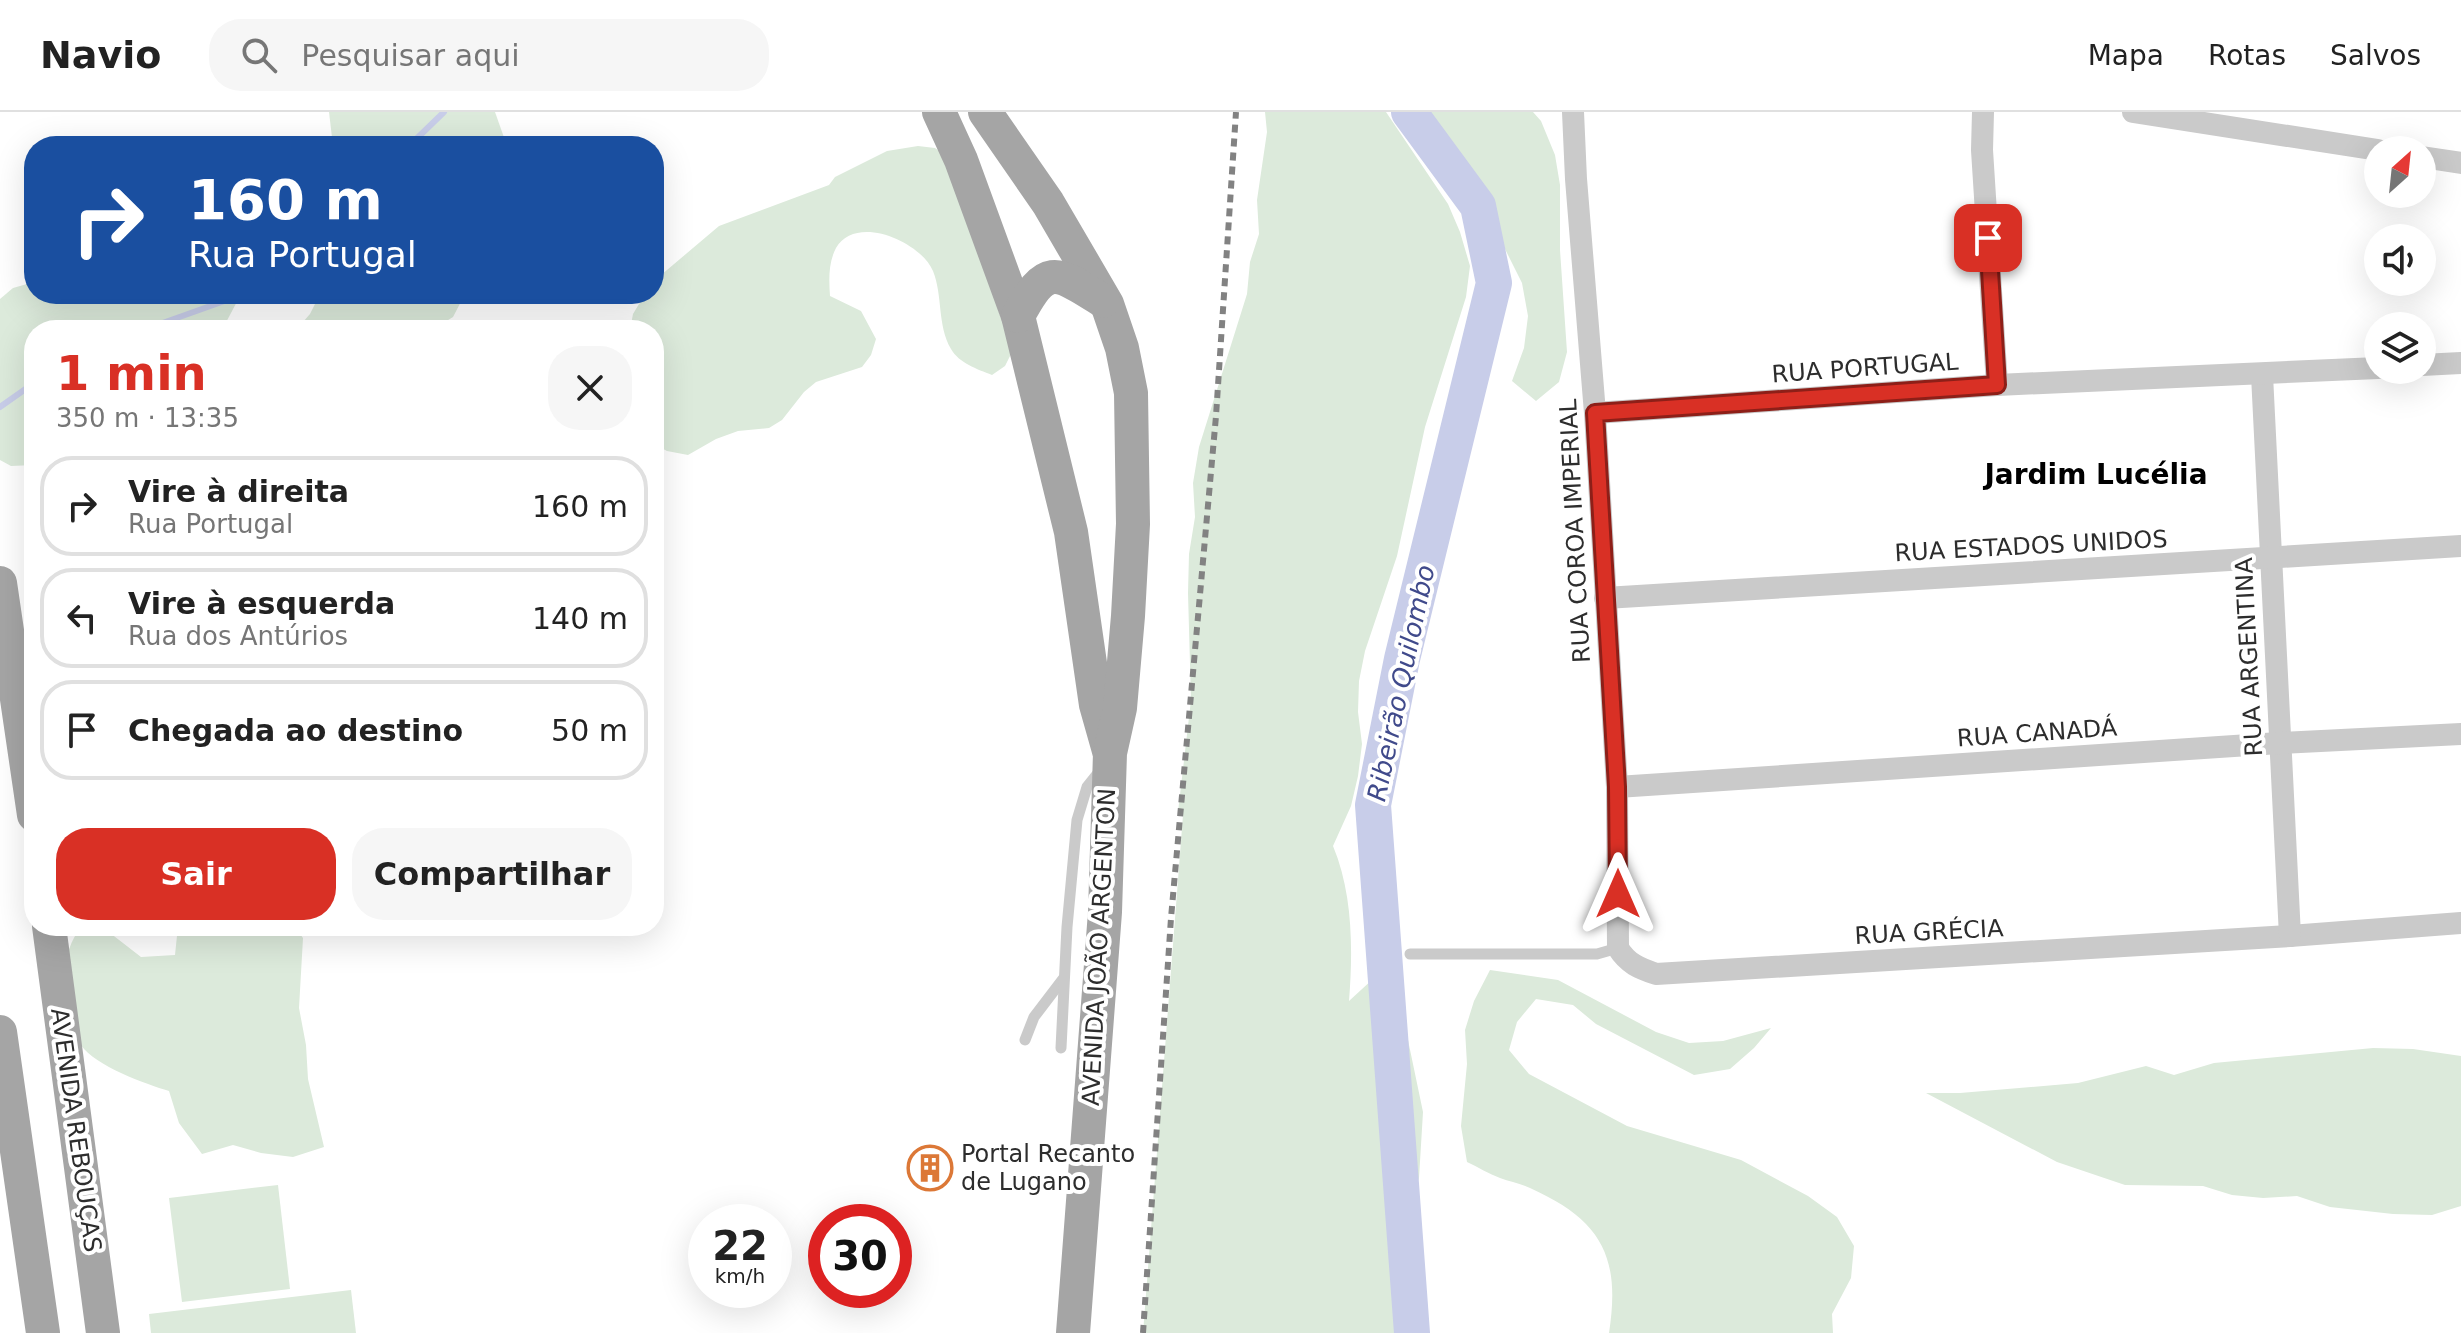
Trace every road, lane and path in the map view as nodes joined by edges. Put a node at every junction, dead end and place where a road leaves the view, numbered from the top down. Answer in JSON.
{"nodes":[{"id":1,"x":939,"y":112,"type":"edge"},
{"id":2,"x":985,"y":112,"type":"edge"},
{"id":3,"x":1573,"y":112,"type":"edge"},
{"id":4,"x":1983,"y":112,"type":"edge"},
{"id":5,"x":2133,"y":112,"type":"edge"},
{"id":6,"x":2364,"y":148,"type":"edge"},
{"id":7,"x":2436,"y":159,"type":"edge"},
{"id":8,"x":2461,"y":163,"type":"edge"},
{"id":9,"x":1107,"y":304,"type":"junction"},
{"id":10,"x":1018,"y":316,"type":"junction"},
{"id":11,"x":2461,"y":363,"type":"edge"},
{"id":12,"x":2436,"y":364,"type":"edge"},
{"id":13,"x":2364,"y":369,"type":"edge"},
{"id":14,"x":2262,"y":375,"type":"junction"},
{"id":15,"x":1997,"y":385,"type":"junction"},
{"id":16,"x":1595,"y":413,"type":"junction"},
{"id":17,"x":2461,"y":546,"type":"edge"},
{"id":18,"x":2269,"y":558,"type":"junction"},
{"id":19,"x":0,"y":583,"type":"edge"},
{"id":20,"x":1605,"y":598,"type":"junction"},
{"id":21,"x":2461,"y":734,"type":"edge"},
{"id":22,"x":12,"y":737,"type":"edge"},
{"id":23,"x":2279,"y":743,"type":"junction"},
{"id":24,"x":1110,"y":756,"type":"junction"},
{"id":25,"x":24,"y":780,"type":"edge"},
{"id":26,"x":1617,"y":787,"type":"junction"},
{"id":27,"x":2461,"y":923,"type":"edge"},
{"id":28,"x":50,"y":936,"type":"edge"},
{"id":29,"x":2290,"y":936,"type":"junction"},
{"id":30,"x":1618,"y":948,"type":"junction"},
{"id":31,"x":1410,"y":954,"type":"dead end"},
{"id":32,"x":1063,"y":978,"type":"junction"},
{"id":33,"x":0,"y":1032,"type":"edge"},
{"id":34,"x":1025,"y":1040,"type":"dead end"},
{"id":35,"x":1061,"y":1048,"type":"dead end"},
{"id":36,"x":43,"y":1333,"type":"edge"},
{"id":37,"x":103,"y":1333,"type":"edge"},
{"id":38,"x":1073,"y":1333,"type":"edge"}],
"edges":[{"from":1,"to":10,"type":"main road","name":"AVENIDA JOÃO ARGENTON"},
{"from":2,"to":9,"type":"main road","name":"AVENIDA JOÃO ARGENTON"},
{"from":3,"to":16,"type":"street","name":"RUA COROA IMPERIAL"},
{"from":4,"to":15,"type":"street"},
{"from":5,"to":6,"type":"street"},
{"from":7,"to":8,"type":"street"},
{"from":9,"to":10,"type":"main road"},
{"from":9,"to":24,"type":"main road","name":"AVENIDA JOÃO ARGENTON"},
{"from":10,"to":24,"type":"main road","name":"AVENIDA JOÃO ARGENTON"},
{"from":11,"to":12,"type":"street"},
{"from":13,"to":14,"type":"street","name":"RUA PORTUGAL"},
{"from":14,"to":15,"type":"street","name":"RUA PORTUGAL"},
{"from":14,"to":18,"type":"street","name":"RUA ARGENTINA"},
{"from":15,"to":16,"type":"street","name":"RUA PORTUGAL"},
{"from":16,"to":20,"type":"street","name":"RUA COROA IMPERIAL"},
{"from":17,"to":18,"type":"street","name":"RUA ESTADOS UNIDOS"},
{"from":18,"to":20,"type":"street","name":"RUA ESTADOS UNIDOS"},
{"from":18,"to":23,"type":"street","name":"RUA ARGENTINA"},
{"from":19,"to":22,"type":"main road"},
{"from":20,"to":26,"type":"street","name":"RUA COROA IMPERIAL"},
{"from":21,"to":23,"type":"street","name":"RUA CANADÁ"},
{"from":22,"to":25,"type":"main road"},
{"from":23,"to":26,"type":"street","name":"RUA CANADÁ"},
{"from":23,"to":29,"type":"street","name":"RUA ARGENTINA"},
{"from":24,"to":32,"type":"lane"},
{"from":24,"to":38,"type":"main road","name":"AVENIDA JOÃO ARGENTON"},
{"from":26,"to":30,"type":"street","name":"RUA COROA IMPERIAL"},
{"from":27,"to":29,"type":"street","name":"RUA GRÉCIA"},
{"from":28,"to":37,"type":"main road","name":"AVENIDA REBOUÇAS"},
{"from":29,"to":30,"type":"street","name":"RUA GRÉCIA"},
{"from":30,"to":31,"type":"lane"},
{"from":32,"to":34,"type":"lane"},
{"from":32,"to":35,"type":"lane"},
{"from":33,"to":36,"type":"main road"}]}
